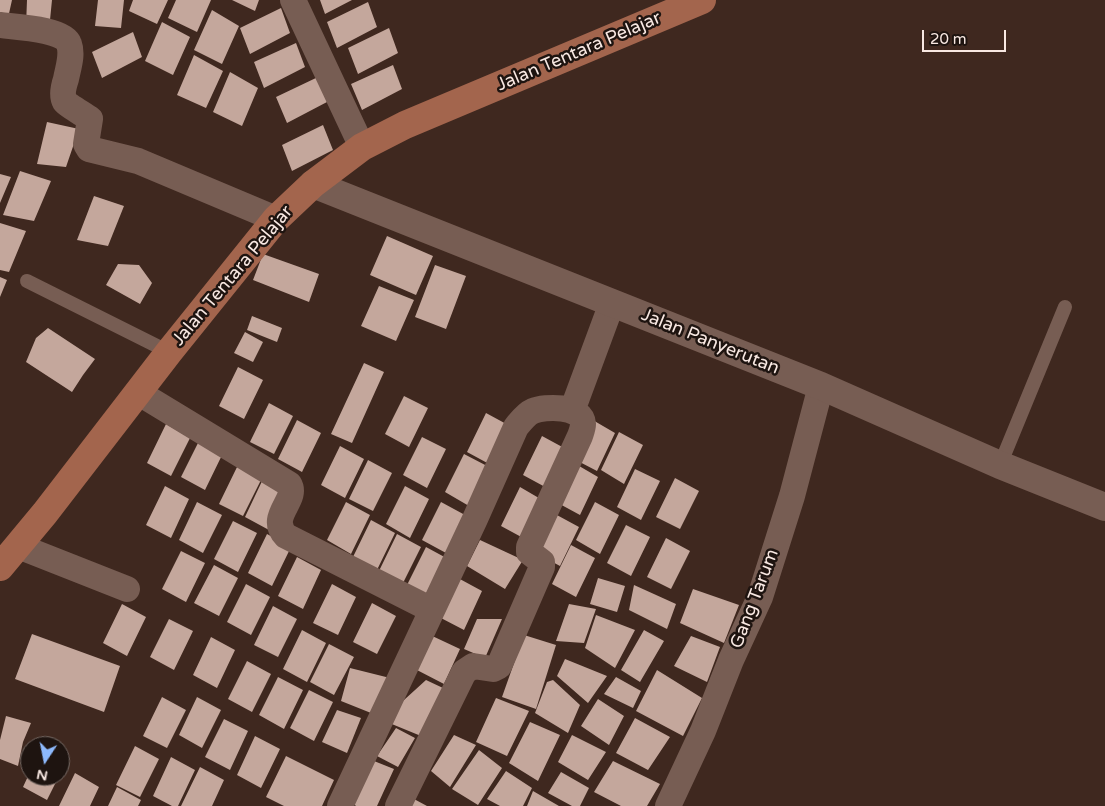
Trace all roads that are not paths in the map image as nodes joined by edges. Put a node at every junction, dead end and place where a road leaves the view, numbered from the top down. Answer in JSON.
{"nodes":[{"id":1,"x":293,"y":0,"type":"edge"},
{"id":2,"x":702,"y":0,"type":"edge"},
{"id":3,"x":0,"y":25,"type":"edge"},
{"id":4,"x":362,"y":147,"type":"junction"},
{"id":5,"x":313,"y":184,"type":"junction"},
{"id":6,"x":276,"y":219,"type":"junction"},
{"id":7,"x":26,"y":281,"type":"dead end"},
{"id":8,"x":612,"y":303,"type":"junction"},
{"id":9,"x":1065,"y":307,"type":"dead end"},
{"id":10,"x":169,"y":352,"type":"junction"},
{"id":11,"x":821,"y":386,"type":"junction"},
{"id":12,"x":138,"y":393,"type":"junction"},
{"id":13,"x":572,"y":411,"type":"junction"},
{"id":14,"x":1000,"y":465,"type":"junction"},
{"id":15,"x":1105,"y":507,"type":"edge"},
{"id":16,"x":18,"y":546,"type":"junction"},
{"id":17,"x":0,"y":567,"type":"edge"},
{"id":18,"x":127,"y":589,"type":"dead end"},
{"id":19,"x":432,"y":610,"type":"junction"},
{"id":20,"x":340,"y":806,"type":"edge"},
{"id":21,"x":398,"y":806,"type":"edge"},
{"id":22,"x":668,"y":806,"type":"edge"}],
"edges":[{"from":1,"to":4,"type":"street"},
{"from":2,"to":4,"type":"main road","name":"Jalan Tentara Pelajar"},
{"from":3,"to":6,"type":"street"},
{"from":4,"to":5,"type":"main road","name":"Jalan Tentara Pelajar"},
{"from":5,"to":6,"type":"main road","name":"Jalan Tentara Pelajar"},
{"from":5,"to":8,"type":"street","name":"Jalan Panyerutan"},
{"from":6,"to":10,"type":"main road","name":"Jalan Tentara Pelajar"},
{"from":7,"to":10,"type":"lane"},
{"from":8,"to":11,"type":"street","name":"Jalan Panyerutan"},
{"from":8,"to":13,"type":"street"},
{"from":9,"to":14,"type":"lane"},
{"from":10,"to":12,"type":"main road","name":"Jalan Tentara Pelajar"},
{"from":11,"to":14,"type":"street","name":"Jalan Panyerutan"},
{"from":11,"to":22,"type":"street","name":"Gang Tarum"},
{"from":12,"to":16,"type":"main road","name":"Jalan Tentara Pelajar"},
{"from":12,"to":19,"type":"street"},
{"from":13,"to":19,"type":"street"},
{"from":13,"to":21,"type":"street"},
{"from":14,"to":15,"type":"street","name":"Jalan Panyerutan"},
{"from":16,"to":17,"type":"main road","name":"Jalan Tentara Pelajar"},
{"from":16,"to":18,"type":"street"},
{"from":19,"to":20,"type":"street"}]}
